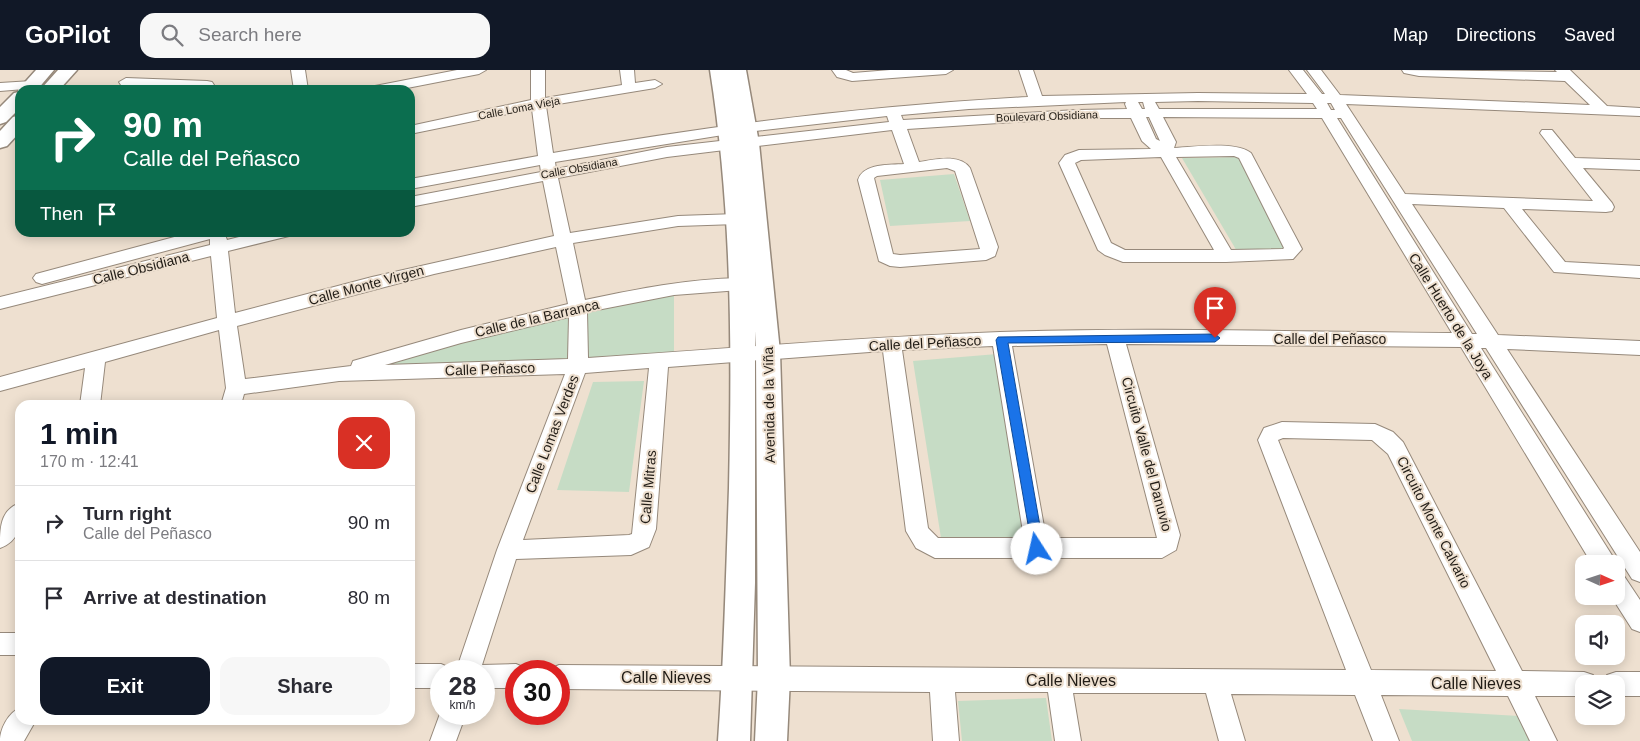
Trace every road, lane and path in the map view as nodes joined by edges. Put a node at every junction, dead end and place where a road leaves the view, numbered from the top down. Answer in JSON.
{"nodes":[{"id":1,"x":45,"y":70,"type":"edge"},
{"id":2,"x":68,"y":70,"type":"edge"},
{"id":3,"x":207,"y":70,"type":"edge"},
{"id":4,"x":298,"y":70,"type":"edge"},
{"id":5,"x":390,"y":70,"type":"edge"},
{"id":6,"x":479,"y":70,"type":"edge"},
{"id":7,"x":538,"y":70,"type":"edge"},
{"id":8,"x":627,"y":70,"type":"edge"},
{"id":9,"x":719,"y":70,"type":"edge"},
{"id":10,"x":738,"y":70,"type":"edge"},
{"id":11,"x":839,"y":70,"type":"edge"},
{"id":12,"x":946,"y":70,"type":"edge"},
{"id":13,"x":1026,"y":70,"type":"edge"},
{"id":14,"x":1039,"y":70,"type":"edge"},
{"id":15,"x":1296,"y":70,"type":"edge"},
{"id":16,"x":1314,"y":70,"type":"edge"},
{"id":17,"x":1409,"y":70,"type":"edge"},
{"id":18,"x":1501,"y":73,"type":"edge"},
{"id":19,"x":1566,"y":74,"type":"edge"},
{"id":20,"x":126,"y":82,"type":"dead end"},
{"id":21,"x":655,"y":84,"type":"dead end"},
{"id":22,"x":31,"y":85,"type":"edge"},
{"id":23,"x":54,"y":85,"type":"edge"},
{"id":24,"x":175,"y":85,"type":"edge"},
{"id":25,"x":207,"y":85,"type":"edge"},
{"id":26,"x":300,"y":85,"type":"edge"},
{"id":27,"x":396,"y":85,"type":"edge"},
{"id":28,"x":401,"y":85,"type":"edge"},
{"id":29,"x":0,"y":87,"type":"edge"},
{"id":30,"x":629,"y":88,"type":"junction"},
{"id":31,"x":15,"y":89,"type":"edge"},
{"id":32,"x":1129,"y":97,"type":"junction"},
{"id":33,"x":1145,"y":97,"type":"junction"},
{"id":34,"x":1316,"y":98,"type":"junction"},
{"id":35,"x":1044,"y":100,"type":"junction"},
{"id":36,"x":538,"y":103,"type":"junction"},
{"id":37,"x":1336,"y":109,"type":"junction"},
{"id":38,"x":1603,"y":110,"type":"junction"},
{"id":39,"x":886,"y":111,"type":"junction"},
{"id":40,"x":1154,"y":112,"type":"junction"},
{"id":41,"x":1640,"y":112,"type":"edge"},
{"id":42,"x":1136,"y":113,"type":"junction"},
{"id":43,"x":15,"y":114,"type":"edge"},
{"id":44,"x":891,"y":126,"type":"junction"},
{"id":45,"x":8,"y":129,"type":"edge"},
{"id":46,"x":415,"y":129,"type":"edge"},
{"id":47,"x":1546,"y":133,"type":"dead end"},
{"id":48,"x":739,"y":136,"type":"junction"},
{"id":49,"x":1165,"y":152,"type":"junction"},
{"id":50,"x":1572,"y":163,"type":"junction"},
{"id":51,"x":1640,"y":165,"type":"edge"},
{"id":52,"x":548,"y":166,"type":"junction"},
{"id":53,"x":906,"y":168,"type":"junction"},
{"id":54,"x":415,"y":183,"type":"edge"},
{"id":55,"x":1401,"y":200,"type":"junction"},
{"id":56,"x":415,"y":201,"type":"edge"},
{"id":57,"x":1509,"y":204,"type":"junction"},
{"id":58,"x":737,"y":219,"type":"junction"},
{"id":59,"x":218,"y":238,"type":"edge"},
{"id":60,"x":563,"y":240,"type":"junction"},
{"id":61,"x":1226,"y":256,"type":"junction"},
{"id":62,"x":1640,"y":272,"type":"edge"},
{"id":63,"x":740,"y":284,"type":"junction"},
{"id":64,"x":0,"y":288,"type":"edge"},
{"id":65,"x":0,"y":303,"type":"edge"},
{"id":66,"x":578,"y":308,"type":"junction"},
{"id":67,"x":227,"y":322,"type":"junction"},
{"id":68,"x":1115,"y":338,"type":"junction"},
{"id":69,"x":1002,"y":340,"type":"junction"},
{"id":70,"x":1465,"y":340,"type":"junction"},
{"id":71,"x":1492,"y":341,"type":"junction"},
{"id":72,"x":892,"y":344,"type":"junction"},
{"id":73,"x":1640,"y":348,"type":"edge"},
{"id":74,"x":756,"y":353,"type":"junction"},
{"id":75,"x":96,"y":358,"type":"junction"},
{"id":76,"x":659,"y":360,"type":"junction"},
{"id":77,"x":578,"y":366,"type":"junction"},
{"id":78,"x":339,"y":374,"type":"junction"},
{"id":79,"x":0,"y":384,"type":"edge"},
{"id":80,"x":234,"y":396,"type":"edge"},
{"id":81,"x":91,"y":400,"type":"edge"},
{"id":82,"x":1037,"y":549,"type":"junction"},
{"id":83,"x":508,"y":550,"type":"junction"},
{"id":84,"x":1598,"y":555,"type":"edge"},
{"id":85,"x":1640,"y":572,"type":"edge"},
{"id":86,"x":1625,"y":597,"type":"edge"},
{"id":87,"x":1640,"y":621,"type":"edge"},
{"id":88,"x":0,"y":644,"type":"edge"},
{"id":89,"x":15,"y":644,"type":"edge"},
{"id":90,"x":472,"y":660,"type":"edge"},
{"id":91,"x":415,"y":676,"type":"edge"},
{"id":92,"x":430,"y":676,"type":"edge"},
{"id":93,"x":570,"y":676,"type":"edge"},
{"id":94,"x":739,"y":678,"type":"junction"},
{"id":95,"x":774,"y":678,"type":"junction"},
{"id":96,"x":942,"y":679,"type":"junction"},
{"id":97,"x":1059,"y":680,"type":"junction"},
{"id":98,"x":1215,"y":681,"type":"junction"},
{"id":99,"x":1362,"y":682,"type":"junction"},
{"id":100,"x":1516,"y":683,"type":"junction"},
{"id":101,"x":1575,"y":684,"type":"edge"},
{"id":102,"x":1625,"y":684,"type":"edge"},
{"id":103,"x":1640,"y":684,"type":"edge"},
{"id":104,"x":20,"y":725,"type":"edge"},
{"id":105,"x":449,"y":725,"type":"edge"},
{"id":106,"x":9,"y":741,"type":"edge"},
{"id":107,"x":444,"y":741,"type":"edge"},
{"id":108,"x":734,"y":741,"type":"edge"},
{"id":109,"x":771,"y":741,"type":"edge"},
{"id":110,"x":946,"y":741,"type":"edge"},
{"id":111,"x":1068,"y":741,"type":"edge"},
{"id":112,"x":1232,"y":741,"type":"edge"},
{"id":113,"x":1386,"y":741,"type":"edge"},
{"id":114,"x":1544,"y":741,"type":"edge"}],
"edges":[{"from":1,"to":22,"type":"street"},
{"from":2,"to":23,"type":"street"},
{"from":3,"to":25,"type":"street"},
{"from":4,"to":26,"type":"street"},
{"from":5,"to":27,"type":"street"},
{"from":6,"to":28,"type":"street"},
{"from":7,"to":36,"type":"street","name":"Calle Lomas Verdes"},
{"from":8,"to":30,"type":"street"},
{"from":9,"to":48,"type":"street","name":"Avenida de la Viña"},
{"from":10,"to":48,"type":"street","name":"Avenida de la Viña"},
{"from":11,"to":12,"type":"street"},
{"from":13,"to":35,"type":"street"},
{"from":14,"to":35,"type":"street"},
{"from":15,"to":34,"type":"street","name":"Calle Huerto de la Joya"},
{"from":16,"to":37,"type":"street"},
{"from":17,"to":18,"type":"street"},
{"from":18,"to":19,"type":"street"},
{"from":19,"to":38,"type":"street"},
{"from":20,"to":24,"type":"street"},
{"from":21,"to":30,"type":"street","name":"Calle Loma Vieja"},
{"from":29,"to":31,"type":"street"},
{"from":30,"to":36,"type":"street","name":"Calle Loma Vieja"},
{"from":32,"to":33,"type":"street","name":"Boulevard Obsidiana"},
{"from":32,"to":35,"type":"street","name":"Boulevard Obsidiana"},
{"from":32,"to":42,"type":"street"},
{"from":33,"to":34,"type":"street","name":"Boulevard Obsidiana"},
{"from":33,"to":40,"type":"street"},
{"from":34,"to":37,"type":"street","name":"Calle Huerto de la Joya"},
{"from":35,"to":39,"type":"street","name":"Boulevard Obsidiana"},
{"from":36,"to":46,"type":"street","name":"Calle Loma Vieja"},
{"from":36,"to":52,"type":"street","name":"Calle Lomas Verdes"},
{"from":37,"to":38,"type":"street","name":"Boulevard Obsidiana"},
{"from":37,"to":40,"type":"street","name":"Boulevard Obsidiana"},
{"from":37,"to":55,"type":"street"},
{"from":37,"to":70,"type":"street","name":"Calle Huerto de la Joya"},
{"from":38,"to":41,"type":"street","name":"Boulevard Obsidiana"},
{"from":39,"to":44,"type":"street"},
{"from":39,"to":48,"type":"street","name":"Boulevard Obsidiana"},
{"from":40,"to":42,"type":"street","name":"Boulevard Obsidiana"},
{"from":40,"to":49,"type":"street"},
{"from":42,"to":44,"type":"street","name":"Boulevard Obsidiana"},
{"from":42,"to":49,"type":"street"},
{"from":43,"to":45,"type":"street"},
{"from":44,"to":48,"type":"street","name":"Boulevard Obsidiana"},
{"from":44,"to":53,"type":"street"},
{"from":47,"to":50,"type":"street"},
{"from":48,"to":52,"type":"street","name":"Calle Obsidiana"},
{"from":48,"to":58,"type":"street","name":"Avenida de la Viña"},
{"from":48,"to":74,"type":"street","name":"Avenida de la Viña"},
{"from":49,"to":61,"type":"street"},
{"from":49,"to":61,"type":"street"},
{"from":49,"to":61,"type":"street"},
{"from":50,"to":51,"type":"street"},
{"from":50,"to":57,"type":"street"},
{"from":52,"to":54,"type":"street","name":"Calle Obsidiana"},
{"from":52,"to":56,"type":"street","name":"Calle Obsidiana"},
{"from":52,"to":60,"type":"street","name":"Calle Lomas Verdes"},
{"from":53,"to":53,"type":"street"},
{"from":55,"to":57,"type":"street"},
{"from":55,"to":71,"type":"street"},
{"from":57,"to":62,"type":"street"},
{"from":58,"to":60,"type":"street","name":"Calle Monte Virgen"},
{"from":58,"to":63,"type":"street","name":"Avenida de la Viña"},
{"from":59,"to":64,"type":"street","name":"Calle Obsidiana"},
{"from":59,"to":65,"type":"street","name":"Calle Obsidiana"},
{"from":59,"to":67,"type":"street"},
{"from":60,"to":66,"type":"street","name":"Calle Lomas Verdes"},
{"from":60,"to":67,"type":"street","name":"Calle Monte Virgen"},
{"from":63,"to":66,"type":"street","name":"Calle de la Barranca"},
{"from":63,"to":74,"type":"street","name":"Avenida de la Viña"},
{"from":66,"to":77,"type":"street","name":"Calle Lomas Verdes"},
{"from":66,"to":78,"type":"street","name":"Calle de la Barranca"},
{"from":67,"to":75,"type":"street","name":"Calle Monte Virgen"},
{"from":67,"to":80,"type":"street"},
{"from":68,"to":69,"type":"street","name":"Calle del Peñasco"},
{"from":68,"to":70,"type":"street","name":"Calle del Peñasco"},
{"from":68,"to":82,"type":"street","name":"Circuito Valle del Danuvio"},
{"from":69,"to":72,"type":"street","name":"Calle del Peñasco"},
{"from":69,"to":82,"type":"street"},
{"from":70,"to":71,"type":"street","name":"Calle del Peñasco"},
{"from":70,"to":84,"type":"street","name":"Calle Huerto de la Joya"},
{"from":71,"to":73,"type":"street","name":"Calle del Peñasco"},
{"from":71,"to":85,"type":"street"},
{"from":72,"to":74,"type":"street","name":"Calle del Peñasco"},
{"from":72,"to":82,"type":"street","name":"Circuito Valle del Danuvio"},
{"from":74,"to":76,"type":"street","name":"Calle Peñasco"},
{"from":74,"to":94,"type":"street","name":"Avenida de la Viña"},
{"from":74,"to":95,"type":"street","name":"Avenida de la Viña"},
{"from":75,"to":79,"type":"street","name":"Calle Monte Virgen"},
{"from":75,"to":81,"type":"street"},
{"from":76,"to":77,"type":"street","name":"Calle Peñasco"},
{"from":76,"to":83,"type":"street","name":"Calle Mitras"},
{"from":77,"to":78,"type":"street","name":"Calle Peñasco"},
{"from":77,"to":83,"type":"street","name":"Calle Lomas Verdes"},
{"from":78,"to":80,"type":"street","name":"Calle Peñasco"},
{"from":83,"to":90,"type":"street","name":"Calle Lomas Verdes"},
{"from":86,"to":87,"type":"street"},
{"from":88,"to":89,"type":"street"},
{"from":91,"to":92,"type":"street"},
{"from":93,"to":94,"type":"street","name":"Calle Nieves"},
{"from":94,"to":95,"type":"street","name":"Calle Nieves"},
{"from":94,"to":108,"type":"street","name":"Avenida de la Viña"},
{"from":95,"to":96,"type":"street","name":"Calle Nieves"},
{"from":95,"to":109,"type":"street","name":"Avenida de la Viña"},
{"from":96,"to":97,"type":"street","name":"Calle Nieves"},
{"from":96,"to":110,"type":"street"},
{"from":97,"to":98,"type":"street","name":"Calle Nieves"},
{"from":97,"to":111,"type":"street"},
{"from":98,"to":99,"type":"street","name":"Calle Nieves"},
{"from":98,"to":112,"type":"street"},
{"from":99,"to":100,"type":"street","name":"Calle Nieves"},
{"from":99,"to":100,"type":"street","name":"Circuito Monte Calvario"},
{"from":99,"to":113,"type":"street"},
{"from":100,"to":101,"type":"street","name":"Calle Nieves"},
{"from":100,"to":114,"type":"street"},
{"from":102,"to":103,"type":"street"},
{"from":104,"to":106,"type":"street"},
{"from":105,"to":107,"type":"street"}]}
